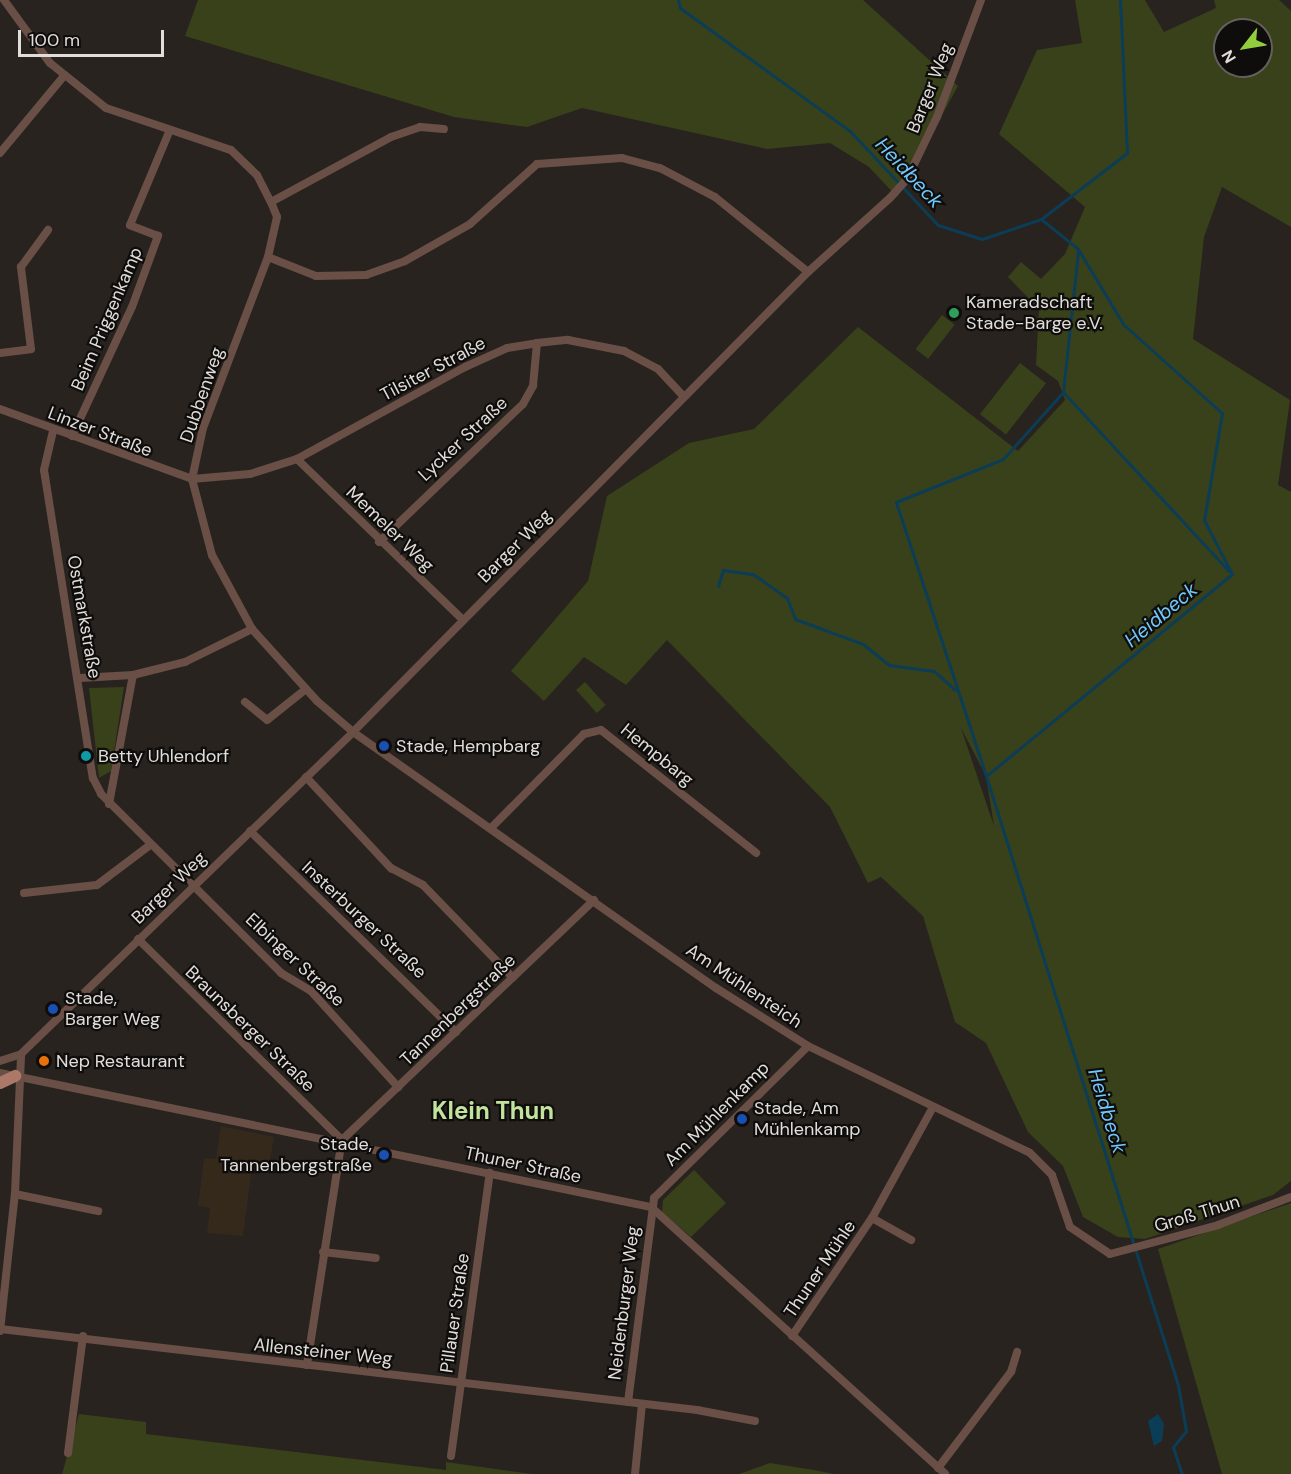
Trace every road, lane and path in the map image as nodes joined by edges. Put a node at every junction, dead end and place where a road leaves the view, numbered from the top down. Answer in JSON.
{"nodes":[{"id":1,"x":4,"y":0,"type":"edge"},
{"id":2,"x":981,"y":0,"type":"edge"},
{"id":3,"x":64,"y":76,"type":"junction"},
{"id":4,"x":444,"y":129,"type":"dead end"},
{"id":5,"x":170,"y":130,"type":"junction"},
{"id":6,"x":0,"y":153,"type":"edge"},
{"id":7,"x":272,"y":202,"type":"junction"},
{"id":8,"x":48,"y":230,"type":"dead end"},
{"id":9,"x":268,"y":257,"type":"junction"},
{"id":10,"x":808,"y":272,"type":"junction"},
{"id":11,"x":537,"y":343,"type":"junction"},
{"id":12,"x":0,"y":352,"type":"edge"},
{"id":13,"x":684,"y":397,"type":"junction"},
{"id":14,"x":0,"y":409,"type":"edge"},
{"id":15,"x":53,"y":431,"type":"junction"},
{"id":16,"x":72,"y":436,"type":"junction"},
{"id":17,"x":297,"y":459,"type":"junction"},
{"id":18,"x":192,"y":479,"type":"junction"},
{"id":19,"x":379,"y":542,"type":"junction"},
{"id":20,"x":463,"y":620,"type":"junction"},
{"id":21,"x":252,"y":628,"type":"junction"},
{"id":22,"x":133,"y":675,"type":"junction"},
{"id":23,"x":80,"y":678,"type":"junction"},
{"id":24,"x":306,"y":689,"type":"junction"},
{"id":25,"x":245,"y":702,"type":"dead end"},
{"id":26,"x":353,"y":732,"type":"junction"},
{"id":27,"x":306,"y":777,"type":"junction"},
{"id":28,"x":109,"y":804,"type":"junction"},
{"id":29,"x":491,"y":828,"type":"junction"},
{"id":30,"x":250,"y":831,"type":"junction"},
{"id":31,"x":150,"y":845,"type":"junction"},
{"id":32,"x":756,"y":853,"type":"dead end"},
{"id":33,"x":192,"y":887,"type":"junction"},
{"id":34,"x":24,"y":893,"type":"dead end"},
{"id":35,"x":594,"y":900,"type":"junction"},
{"id":36,"x":138,"y":939,"type":"junction"},
{"id":37,"x":513,"y":978,"type":"junction"},
{"id":38,"x":456,"y":1032,"type":"junction"},
{"id":39,"x":808,"y":1046,"type":"junction"},
{"id":40,"x":21,"y":1054,"type":"junction"},
{"id":41,"x":0,"y":1061,"type":"edge"},
{"id":42,"x":0,"y":1073,"type":"edge"},
{"id":43,"x":17,"y":1077,"type":"junction"},
{"id":44,"x":0,"y":1083,"type":"edge"},
{"id":45,"x":398,"y":1087,"type":"junction"},
{"id":46,"x":932,"y":1109,"type":"junction"},
{"id":47,"x":342,"y":1140,"type":"junction"},
{"id":48,"x":490,"y":1173,"type":"junction"},
{"id":49,"x":15,"y":1194,"type":"junction"},
{"id":50,"x":1291,"y":1197,"type":"edge"},
{"id":51,"x":651,"y":1207,"type":"junction"},
{"id":52,"x":98,"y":1211,"type":"dead end"},
{"id":53,"x":872,"y":1218,"type":"junction"},
{"id":54,"x":911,"y":1240,"type":"dead end"},
{"id":55,"x":323,"y":1252,"type":"junction"},
{"id":56,"x":1110,"y":1254,"type":"joint"},
{"id":57,"x":376,"y":1258,"type":"dead end"},
{"id":58,"x":0,"y":1330,"type":"edge"},
{"id":59,"x":83,"y":1336,"type":"junction"},
{"id":60,"x":792,"y":1336,"type":"junction"},
{"id":61,"x":1017,"y":1352,"type":"dead end"},
{"id":62,"x":307,"y":1365,"type":"junction"},
{"id":63,"x":461,"y":1382,"type":"junction"},
{"id":64,"x":628,"y":1402,"type":"junction"},
{"id":65,"x":642,"y":1404,"type":"junction"},
{"id":66,"x":755,"y":1421,"type":"dead end"},
{"id":67,"x":68,"y":1453,"type":"dead end"},
{"id":68,"x":451,"y":1456,"type":"dead end"},
{"id":69,"x":938,"y":1468,"type":"junction"},
{"id":70,"x":635,"y":1474,"type":"edge"},
{"id":71,"x":945,"y":1474,"type":"edge"}],
"edges":[{"from":1,"to":3,"type":"street","name":"Dubbenweg"},
{"from":2,"to":10,"type":"street","name":"Barger Weg"},
{"from":3,"to":5,"type":"street","name":"Dubbenweg"},
{"from":3,"to":6,"type":"street"},
{"from":4,"to":7,"type":"street"},
{"from":5,"to":7,"type":"street","name":"Dubbenweg"},
{"from":5,"to":16,"type":"street","name":"Beim Priggenkamp"},
{"from":7,"to":9,"type":"street","name":"Dubbenweg"},
{"from":8,"to":12,"type":"street"},
{"from":9,"to":10,"type":"street"},
{"from":9,"to":18,"type":"street","name":"Dubbenweg"},
{"from":10,"to":13,"type":"street","name":"Barger Weg"},
{"from":11,"to":13,"type":"street","name":"Tilsiter Straße"},
{"from":11,"to":17,"type":"street","name":"Tilsiter Straße"},
{"from":11,"to":19,"type":"street","name":"Lycker Straße"},
{"from":13,"to":20,"type":"street","name":"Barger Weg"},
{"from":14,"to":15,"type":"street","name":"Linzer Straße"},
{"from":15,"to":16,"type":"street","name":"Linzer Straße"},
{"from":15,"to":23,"type":"street","name":"Ostmarkstraße"},
{"from":16,"to":18,"type":"street","name":"Linzer Straße"},
{"from":17,"to":18,"type":"street","name":"Tilsiter Straße"},
{"from":17,"to":19,"type":"street","name":"Memeler Weg"},
{"from":18,"to":21,"type":"street","name":"Dubbenweg"},
{"from":19,"to":20,"type":"street","name":"Memeler Weg"},
{"from":20,"to":26,"type":"street","name":"Barger Weg"},
{"from":21,"to":22,"type":"street"},
{"from":21,"to":24,"type":"street","name":"Dubbenweg"},
{"from":22,"to":23,"type":"street"},
{"from":22,"to":28,"type":"street","name":"Ostmarkstraße"},
{"from":23,"to":28,"type":"street","name":"Ostmarkstraße"},
{"from":24,"to":25,"type":"street"},
{"from":24,"to":26,"type":"street","name":"Dubbenweg"},
{"from":26,"to":27,"type":"street","name":"Barger Weg"},
{"from":26,"to":29,"type":"street","name":"Am Mühlenteich"},
{"from":27,"to":30,"type":"street","name":"Barger Weg"},
{"from":27,"to":37,"type":"street"},
{"from":28,"to":31,"type":"street","name":"Ostmarkstraße"},
{"from":29,"to":32,"type":"street","name":"Hempbarg"},
{"from":29,"to":35,"type":"street","name":"Am Mühlenteich"},
{"from":30,"to":33,"type":"street","name":"Barger Weg"},
{"from":30,"to":38,"type":"street","name":"Insterburger Straße"},
{"from":31,"to":33,"type":"street","name":"Ostmarkstraße"},
{"from":31,"to":34,"type":"street"},
{"from":33,"to":36,"type":"street","name":"Barger Weg"},
{"from":33,"to":45,"type":"street","name":"Elbinger Straße"},
{"from":35,"to":37,"type":"street","name":"Tannenbergstraße"},
{"from":35,"to":39,"type":"street","name":"Am Mühlenteich"},
{"from":36,"to":40,"type":"street","name":"Barger Weg"},
{"from":36,"to":47,"type":"street","name":"Braunsberger Straße"},
{"from":37,"to":38,"type":"street","name":"Tannenbergstraße"},
{"from":38,"to":45,"type":"street","name":"Tannenbergstraße"},
{"from":39,"to":46,"type":"street","name":"Am Mühlenteich"},
{"from":39,"to":51,"type":"street","name":"Am Mühlenkamp"},
{"from":40,"to":41,"type":"street","name":"Barger Weg"},
{"from":40,"to":43,"type":"street"},
{"from":42,"to":43,"type":"street","name":"Thuner Straße"},
{"from":43,"to":44,"type":"main road"},
{"from":43,"to":47,"type":"street","name":"Thuner Straße"},
{"from":43,"to":49,"type":"street"},
{"from":45,"to":47,"type":"street","name":"Tannenbergstraße"},
{"from":46,"to":53,"type":"street","name":"Thuner Mühle"},
{"from":46,"to":56,"type":"street","name":"Am Mühlenteich"},
{"from":47,"to":48,"type":"street","name":"Thuner Straße"},
{"from":47,"to":55,"type":"street"},
{"from":48,"to":51,"type":"street","name":"Thuner Straße"},
{"from":48,"to":63,"type":"street","name":"Pillauer Straße"},
{"from":49,"to":52,"type":"street"},
{"from":49,"to":58,"type":"street"},
{"from":50,"to":56,"type":"street","name":"Groß Thun"},
{"from":51,"to":60,"type":"street"},
{"from":51,"to":64,"type":"street","name":"Neidenburger Weg"},
{"from":53,"to":54,"type":"street","name":"Thuner Mühle"},
{"from":53,"to":60,"type":"street","name":"Thuner Mühle"},
{"from":55,"to":57,"type":"street"},
{"from":55,"to":62,"type":"street"},
{"from":58,"to":59,"type":"street","name":"Allensteiner Weg"},
{"from":59,"to":62,"type":"street","name":"Allensteiner Weg"},
{"from":59,"to":67,"type":"street"},
{"from":60,"to":69,"type":"street"},
{"from":61,"to":69,"type":"street"},
{"from":62,"to":63,"type":"street","name":"Allensteiner Weg"},
{"from":63,"to":64,"type":"street","name":"Allensteiner Weg"},
{"from":63,"to":68,"type":"street","name":"Pillauer Straße"},
{"from":64,"to":65,"type":"street","name":"Allensteiner Weg"},
{"from":65,"to":66,"type":"street","name":"Allensteiner Weg"},
{"from":65,"to":70,"type":"street"},
{"from":69,"to":71,"type":"street"}]}
